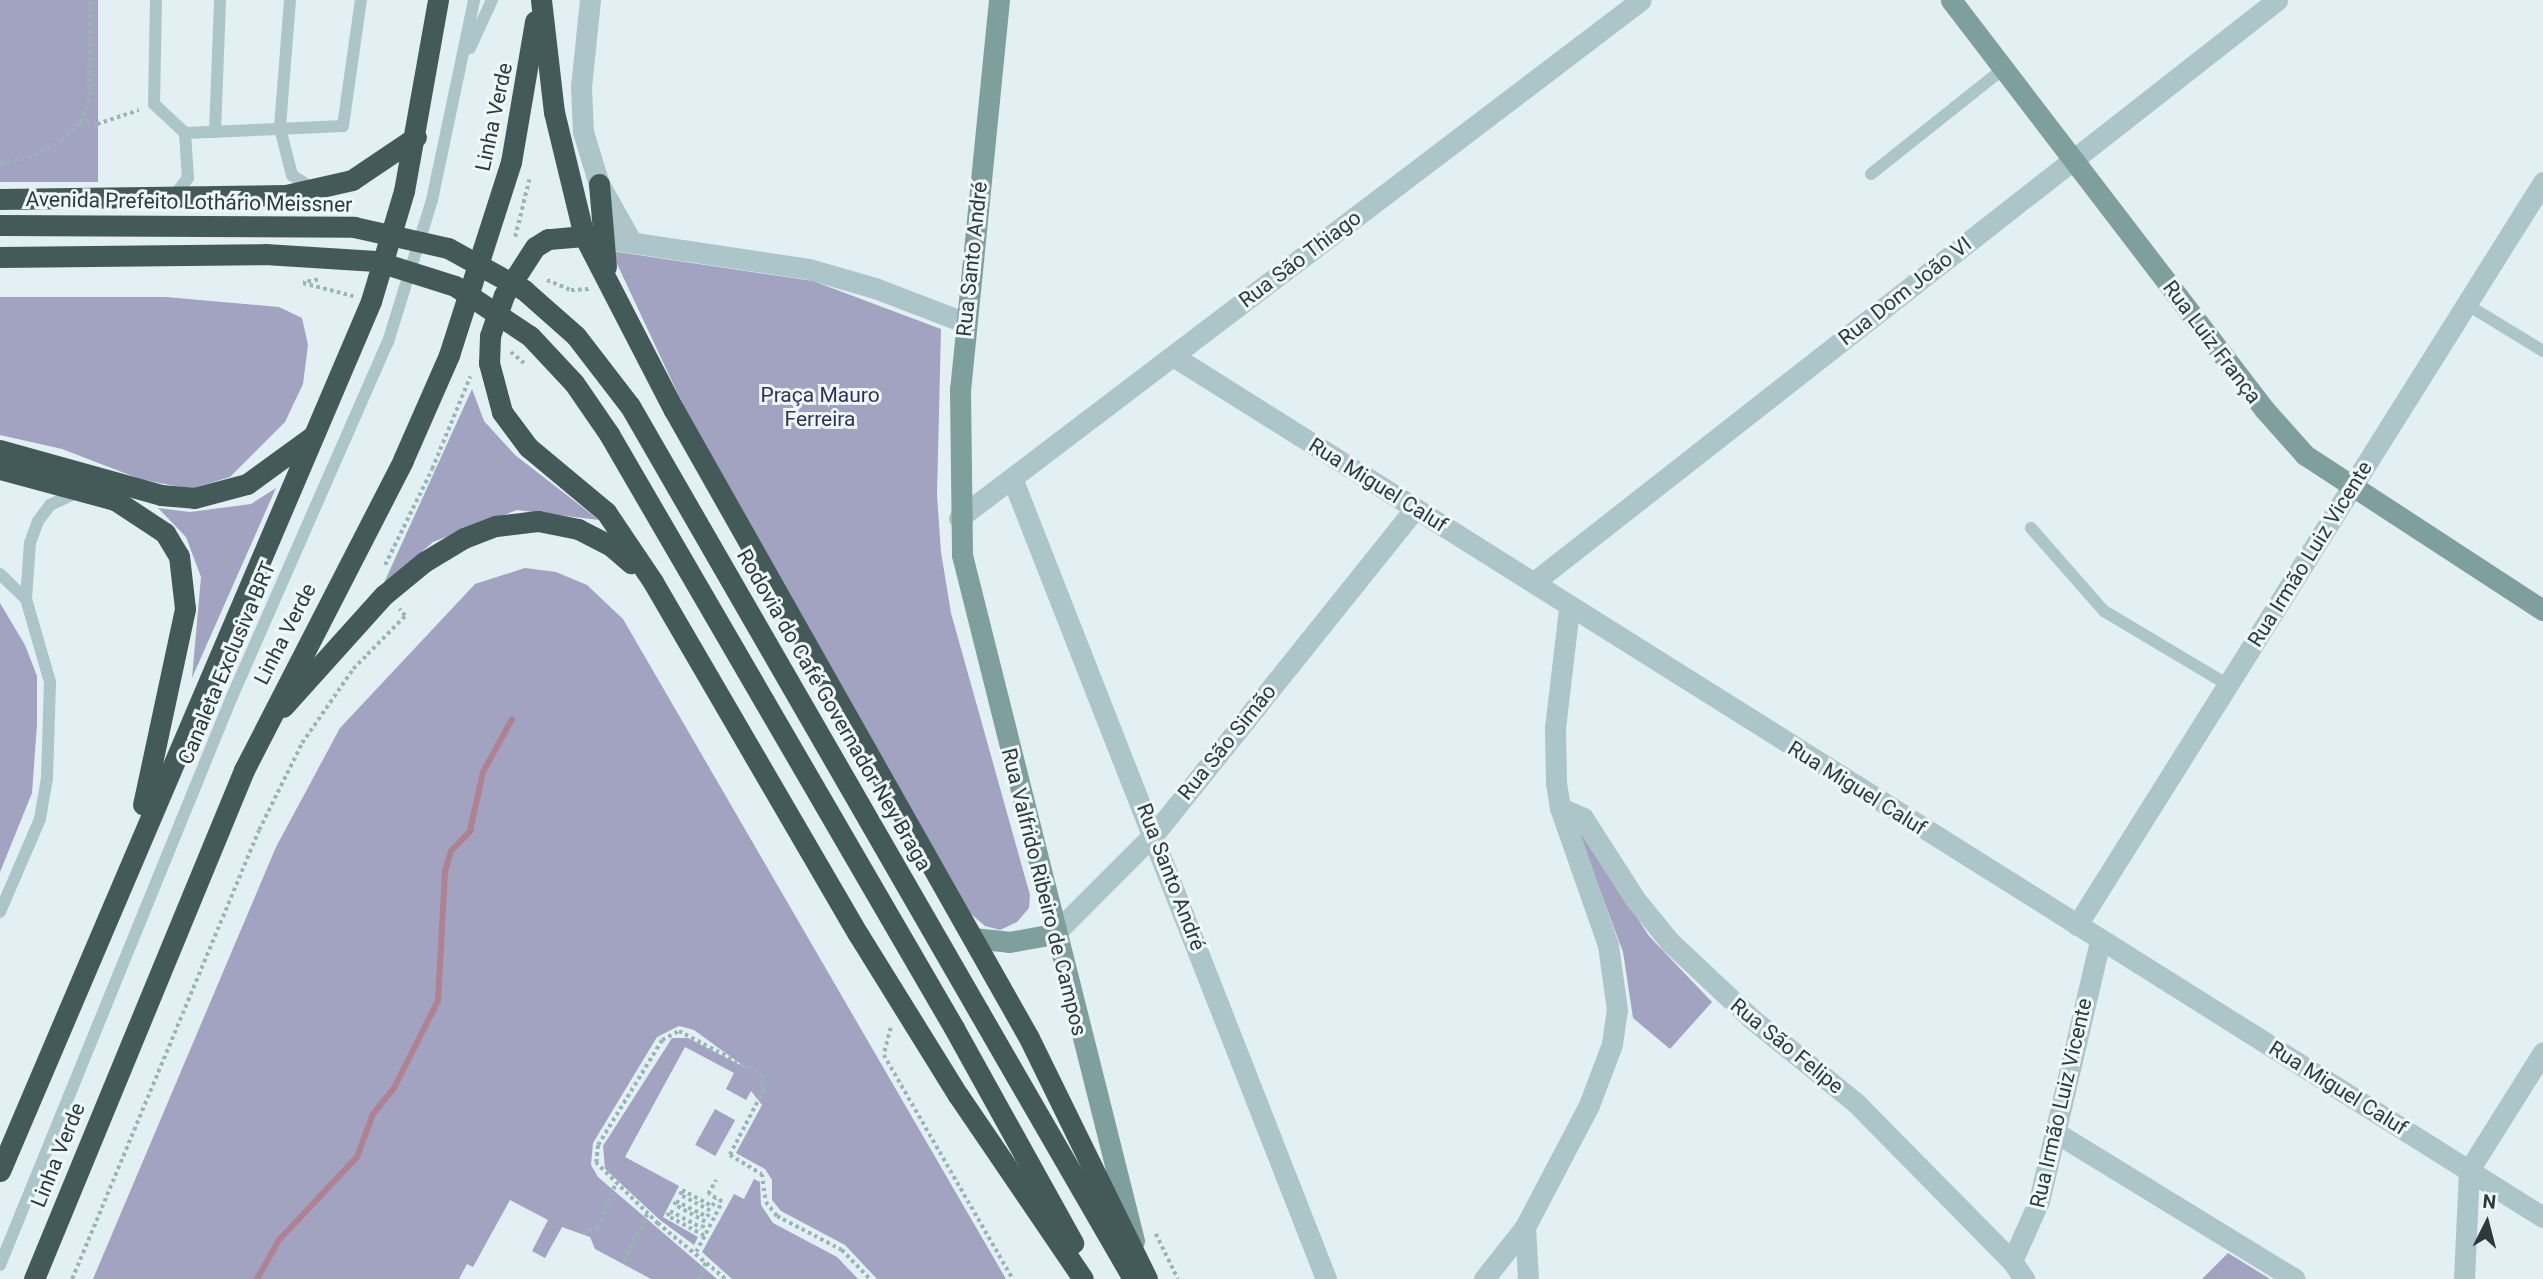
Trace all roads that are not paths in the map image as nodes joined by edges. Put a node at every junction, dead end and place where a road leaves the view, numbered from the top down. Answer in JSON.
{"nodes":[{"id":1,"x":156,"y":0,"type":"edge"},
{"id":2,"x":220,"y":0,"type":"edge"},
{"id":3,"x":290,"y":0,"type":"edge"},
{"id":4,"x":361,"y":0,"type":"edge"},
{"id":5,"x":438,"y":0,"type":"edge"},
{"id":6,"x":471,"y":0,"type":"edge"},
{"id":7,"x":492,"y":0,"type":"edge"},
{"id":8,"x":540,"y":0,"type":"edge"},
{"id":9,"x":590,"y":0,"type":"edge"},
{"id":10,"x":999,"y":0,"type":"edge"},
{"id":11,"x":1641,"y":0,"type":"edge"},
{"id":12,"x":1951,"y":0,"type":"edge"},
{"id":13,"x":2277,"y":0,"type":"edge"},
{"id":14,"x":461,"y":68,"type":"junction"},
{"id":15,"x":2003,"y":69,"type":"junction"},
{"id":16,"x":280,"y":128,"type":"junction"},
{"id":17,"x":215,"y":132,"type":"junction"},
{"id":18,"x":185,"y":133,"type":"junction"},
{"id":19,"x":416,"y":137,"type":"junction"},
{"id":20,"x":2073,"y":160,"type":"junction"},
{"id":21,"x":1871,"y":174,"type":"dead end"},
{"id":22,"x":2543,"y":182,"type":"edge"},
{"id":23,"x":599,"y":184,"type":"junction"},
{"id":24,"x":314,"y":191,"type":"junction"},
{"id":25,"x":173,"y":197,"type":"junction"},
{"id":26,"x":0,"y":199,"type":"edge"},
{"id":27,"x":0,"y":225,"type":"edge"},
{"id":28,"x":593,"y":237,"type":"junction"},
{"id":29,"x":418,"y":238,"type":"joint"},
{"id":30,"x":631,"y":241,"type":"junction"},
{"id":31,"x":0,"y":257,"type":"edge"},
{"id":32,"x":2466,"y":304,"type":"junction"},
{"id":33,"x":966,"y":323,"type":"junction"},
{"id":34,"x":2543,"y":351,"type":"edge"},
{"id":35,"x":1173,"y":356,"type":"junction"},
{"id":36,"x":317,"y":432,"type":"junction"},
{"id":37,"x":0,"y":450,"type":"edge"},
{"id":38,"x":0,"y":469,"type":"edge"},
{"id":39,"x":1012,"y":478,"type":"junction"},
{"id":40,"x":2351,"y":489,"type":"junction"},
{"id":41,"x":87,"y":491,"type":"junction"},
{"id":42,"x":1415,"y":508,"type":"junction"},
{"id":43,"x":959,"y":518,"type":"junction"},
{"id":44,"x":2031,"y":528,"type":"dead end"},
{"id":45,"x":0,"y":574,"type":"edge"},
{"id":46,"x":653,"y":582,"type":"junction"},
{"id":47,"x":1534,"y":582,"type":"junction"},
{"id":48,"x":26,"y":599,"type":"junction"},
{"id":49,"x":1569,"y":608,"type":"junction"},
{"id":50,"x":2543,"y":610,"type":"edge"},
{"id":51,"x":2228,"y":685,"type":"junction"},
{"id":52,"x":263,"y":730,"type":"junction"},
{"id":53,"x":1560,"y":808,"type":"junction"},
{"id":54,"x":1155,"y":833,"type":"junction"},
{"id":55,"x":133,"y":852,"type":"junction"},
{"id":56,"x":0,"y":912,"type":"edge"},
{"id":57,"x":2077,"y":925,"type":"junction"},
{"id":58,"x":1054,"y":934,"type":"junction"},
{"id":59,"x":973,"y":938,"type":"junction"},
{"id":60,"x":2100,"y":940,"type":"junction"},
{"id":61,"x":2543,"y":1052,"type":"edge"},
{"id":62,"x":2055,"y":1132,"type":"junction"},
{"id":63,"x":2469,"y":1170,"type":"junction"},
{"id":64,"x":0,"y":1171,"type":"edge"},
{"id":65,"x":2543,"y":1217,"type":"edge"},
{"id":66,"x":1525,"y":1227,"type":"junction"},
{"id":67,"x":0,"y":1265,"type":"edge"},
{"id":68,"x":2018,"y":1270,"type":"edge"},
{"id":69,"x":1140,"y":1274,"type":"edge"},
{"id":70,"x":34,"y":1279,"type":"edge"},
{"id":71,"x":1083,"y":1279,"type":"edge"},
{"id":72,"x":1093,"y":1279,"type":"edge"},
{"id":73,"x":1326,"y":1279,"type":"edge"},
{"id":74,"x":1484,"y":1279,"type":"edge"},
{"id":75,"x":1528,"y":1279,"type":"edge"},
{"id":76,"x":2295,"y":1279,"type":"edge"},
{"id":77,"x":2464,"y":1279,"type":"edge"}],
"edges":[{"from":1,"to":18,"type":"lane"},
{"from":2,"to":17,"type":"lane"},
{"from":3,"to":16,"type":"lane"},
{"from":4,"to":16,"type":"lane"},
{"from":5,"to":19,"type":"highway"},
{"from":6,"to":14,"type":"lane","name":"Canaleta Exclusiva BRT"},
{"from":7,"to":14,"type":"lane","name":"Canaleta Exclusiva BRT"},
{"from":8,"to":28,"type":"highway"},
{"from":8,"to":52,"type":"highway","name":"Linha Verde"},
{"from":9,"to":23,"type":"street"},
{"from":10,"to":33,"type":"street","name":"Rua Santo André"},
{"from":11,"to":35,"type":"street","name":"Rua São Thiago"},
{"from":12,"to":15,"type":"street","name":"Rua Luiz França"},
{"from":13,"to":20,"type":"street","name":"Rua Dom João VI"},
{"from":14,"to":67,"type":"lane","name":"Canaleta Exclusiva BRT"},
{"from":15,"to":20,"type":"street","name":"Rua Luiz França"},
{"from":15,"to":21,"type":"lane"},
{"from":16,"to":17,"type":"lane"},
{"from":16,"to":24,"type":"lane"},
{"from":17,"to":18,"type":"lane"},
{"from":18,"to":25,"type":"lane"},
{"from":19,"to":24,"type":"highway"},
{"from":19,"to":36,"type":"highway"},
{"from":20,"to":40,"type":"street","name":"Rua Luiz França"},
{"from":20,"to":47,"type":"street","name":"Rua Dom João VI"},
{"from":22,"to":32,"type":"street","name":"Rua Irmão Luiz Vicente"},
{"from":23,"to":28,"type":"highway"},
{"from":23,"to":30,"type":"street"},
{"from":24,"to":25,"type":"highway"},
{"from":25,"to":26,"type":"highway"},
{"from":27,"to":29,"type":"highway","name":"Avenida Prefeito Lothário Meissner","bridge":true},
{"from":28,"to":30,"type":"street"},
{"from":28,"to":46,"type":"highway"},
{"from":28,"to":59,"type":"highway"},
{"from":29,"to":69,"type":"highway","name":"Rodovia do Café Governador Ney Braga","bridge":true},
{"from":30,"to":33,"type":"street"},
{"from":31,"to":72,"type":"highway","bridge":true},
{"from":32,"to":34,"type":"lane"},
{"from":32,"to":40,"type":"street","name":"Rua Irmão Luiz Vicente"},
{"from":33,"to":43,"type":"street","name":"Rua Santo André"},
{"from":35,"to":39,"type":"street","name":"Rua São Thiago"},
{"from":35,"to":42,"type":"street","name":"Rua Miguel Caluf"},
{"from":36,"to":37,"type":"highway"},
{"from":36,"to":55,"type":"highway"},
{"from":38,"to":41,"type":"highway"},
{"from":39,"to":43,"type":"street","name":"Rua São Thiago"},
{"from":39,"to":54,"type":"street","name":"Rua Santo André"},
{"from":40,"to":50,"type":"street","name":"Rua Luiz França"},
{"from":40,"to":51,"type":"street","name":"Rua Irmão Luiz Vicente"},
{"from":41,"to":48,"type":"lane"},
{"from":41,"to":55,"type":"highway"},
{"from":42,"to":47,"type":"street","name":"Rua Miguel Caluf"},
{"from":42,"to":54,"type":"street","name":"Rua São Simão"},
{"from":43,"to":58,"type":"street","name":"Rua Valfrido Ribeiro de Campos"},
{"from":44,"to":51,"type":"lane"},
{"from":45,"to":48,"type":"lane"},
{"from":46,"to":52,"type":"highway"},
{"from":46,"to":71,"type":"highway"},
{"from":47,"to":49,"type":"street","name":"Rua Miguel Caluf"},
{"from":48,"to":56,"type":"lane"},
{"from":49,"to":53,"type":"street"},
{"from":49,"to":57,"type":"street","name":"Rua Miguel Caluf"},
{"from":51,"to":57,"type":"street","name":"Rua Irmão Luiz Vicente"},
{"from":52,"to":70,"type":"highway","name":"Linha Verde"},
{"from":53,"to":66,"type":"street"},
{"from":53,"to":68,"type":"street","name":"Rua São Felipe"},
{"from":54,"to":58,"type":"street","name":"Rua São Simão"},
{"from":54,"to":73,"type":"street","name":"Rua Santo André"},
{"from":55,"to":64,"type":"highway"},
{"from":57,"to":60,"type":"street","name":"Rua Miguel Caluf"},
{"from":58,"to":59,"type":"street"},
{"from":58,"to":69,"type":"street","name":"Rua Valfrido Ribeiro de Campos"},
{"from":59,"to":69,"type":"highway"},
{"from":60,"to":62,"type":"street","name":"Rua Irmão Luiz Vicente"},
{"from":60,"to":63,"type":"street","name":"Rua Miguel Caluf"},
{"from":61,"to":63,"type":"street"},
{"from":62,"to":68,"type":"street","name":"Rua Irmão Luiz Vicente"},
{"from":62,"to":76,"type":"street"},
{"from":63,"to":65,"type":"street","name":"Rua Miguel Caluf"},
{"from":63,"to":77,"type":"street"},
{"from":66,"to":74,"type":"street"},
{"from":66,"to":75,"type":"street"}]}
